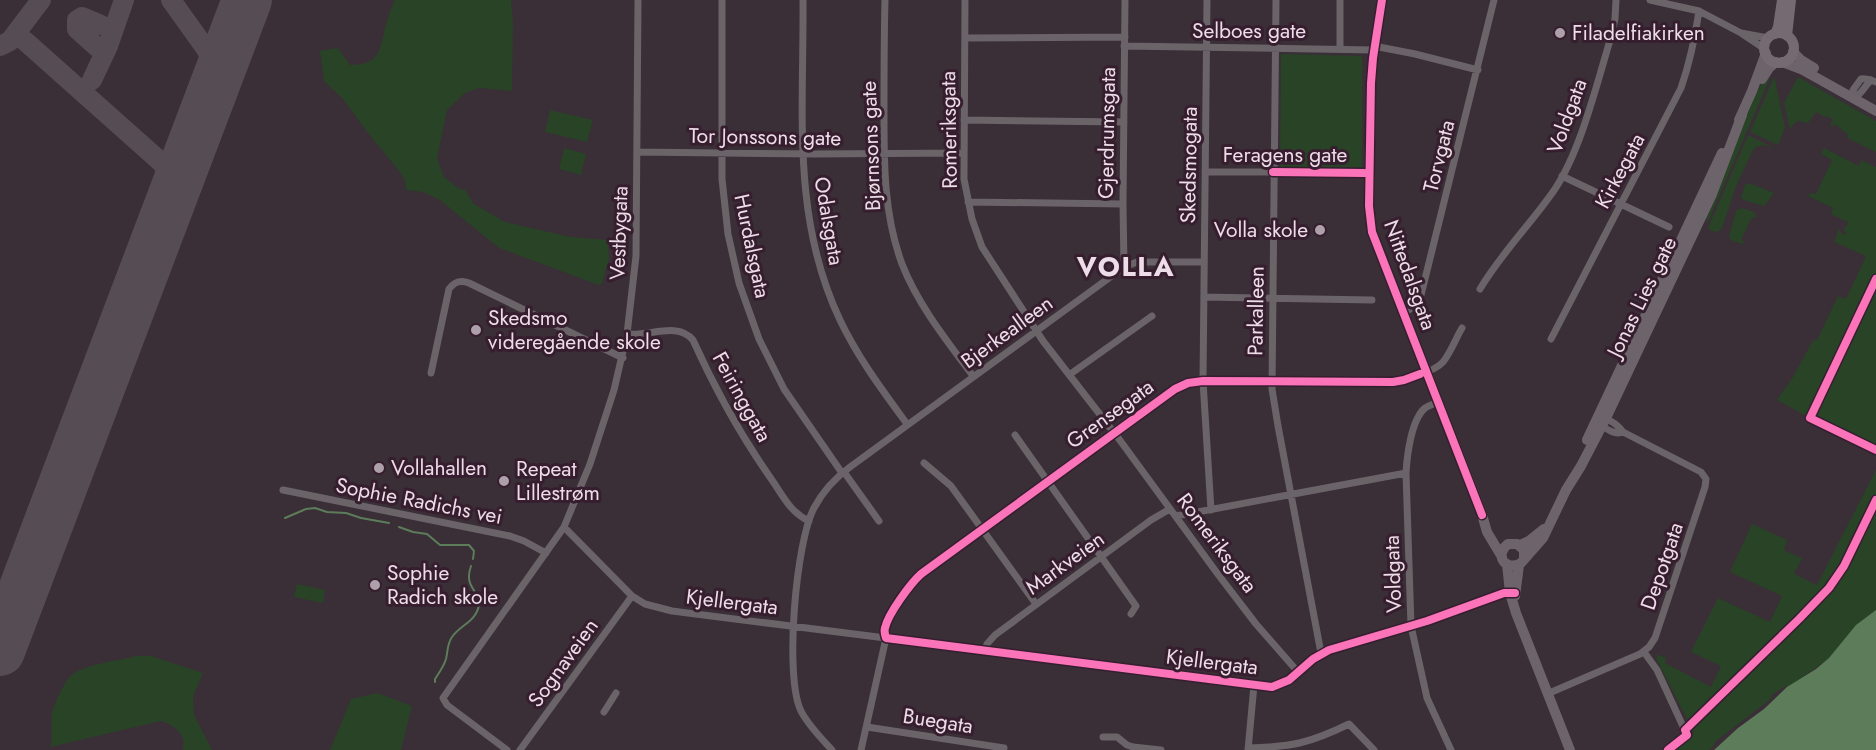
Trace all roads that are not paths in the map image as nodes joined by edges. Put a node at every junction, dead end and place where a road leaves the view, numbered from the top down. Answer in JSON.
{"nodes":[{"id":1,"x":638,"y":0,"type":"edge"},
{"id":2,"x":722,"y":0,"type":"edge"},
{"id":3,"x":803,"y":0,"type":"edge"},
{"id":4,"x":885,"y":0,"type":"edge"},
{"id":5,"x":965,"y":0,"type":"edge"},
{"id":6,"x":1125,"y":0,"type":"edge"},
{"id":7,"x":1207,"y":0,"type":"edge"},
{"id":8,"x":1276,"y":0,"type":"edge"},
{"id":9,"x":1340,"y":0,"type":"edge"},
{"id":10,"x":1382,"y":0,"type":"edge"},
{"id":11,"x":1494,"y":0,"type":"edge"},
{"id":12,"x":1616,"y":0,"type":"edge"},
{"id":13,"x":1650,"y":0,"type":"edge"},
{"id":14,"x":1782,"y":0,"type":"edge"},
{"id":15,"x":1791,"y":0,"type":"edge"},
{"id":16,"x":1699,"y":11,"type":"junction"},
{"id":17,"x":1741,"y":33,"type":"junction"},
{"id":18,"x":1787,"y":36,"type":"junction"},
{"id":19,"x":1125,"y":37,"type":"junction"},
{"id":20,"x":965,"y":38,"type":"junction"},
{"id":21,"x":1768,"y":44,"type":"junction"},
{"id":22,"x":1125,"y":46,"type":"junction"},
{"id":23,"x":1206,"y":48,"type":"junction"},
{"id":24,"x":1275,"y":48,"type":"junction"},
{"id":25,"x":1374,"y":48,"type":"junction"},
{"id":26,"x":1340,"y":49,"type":"junction"},
{"id":27,"x":1793,"y":49,"type":"junction"},
{"id":28,"x":1779,"y":62,"type":"junction"},
{"id":29,"x":1478,"y":70,"type":"junction"},
{"id":30,"x":1874,"y":81,"type":"edge"},
{"id":31,"x":1752,"y":91,"type":"junction"},
{"id":32,"x":1856,"y":94,"type":"junction"},
{"id":33,"x":1876,"y":103,"type":"edge"},
{"id":34,"x":1876,"y":111,"type":"edge"},
{"id":35,"x":964,"y":120,"type":"junction"},
{"id":36,"x":1124,"y":122,"type":"junction"},
{"id":37,"x":638,"y":152,"type":"junction"},
{"id":38,"x":721,"y":153,"type":"junction"},
{"id":39,"x":963,"y":153,"type":"junction"},
{"id":40,"x":803,"y":154,"type":"junction"},
{"id":41,"x":884,"y":154,"type":"junction"},
{"id":42,"x":1205,"y":172,"type":"junction"},
{"id":43,"x":1273,"y":172,"type":"junction"},
{"id":44,"x":1562,"y":176,"type":"junction"},
{"id":45,"x":968,"y":202,"type":"junction"},
{"id":46,"x":1123,"y":204,"type":"junction"},
{"id":47,"x":1622,"y":204,"type":"junction"},
{"id":48,"x":1670,"y":227,"type":"dead end"},
{"id":49,"x":1204,"y":262,"type":"junction"},
{"id":50,"x":1124,"y":267,"type":"junction"},
{"id":51,"x":1480,"y":289,"type":"dead end"},
{"id":52,"x":1204,"y":297,"type":"junction"},
{"id":53,"x":1273,"y":298,"type":"junction"},
{"id":54,"x":1372,"y":300,"type":"dead end"},
{"id":55,"x":1403,"y":313,"type":"junction"},
{"id":56,"x":1152,"y":316,"type":"dead end"},
{"id":57,"x":1462,"y":327,"type":"dead end"},
{"id":58,"x":1036,"y":331,"type":"junction"},
{"id":59,"x":627,"y":334,"type":"junction"},
{"id":60,"x":1551,"y":339,"type":"dead end"},
{"id":61,"x":623,"y":358,"type":"junction"},
{"id":62,"x":431,"y":373,"type":"dead end"},
{"id":63,"x":1423,"y":373,"type":"junction"},
{"id":64,"x":1069,"y":375,"type":"junction"},
{"id":65,"x":972,"y":376,"type":"junction"},
{"id":66,"x":1203,"y":381,"type":"junction"},
{"id":67,"x":1272,"y":382,"type":"junction"},
{"id":68,"x":1438,"y":402,"type":"junction"},
{"id":69,"x":1602,"y":421,"type":"junction"},
{"id":70,"x":907,"y":424,"type":"junction"},
{"id":71,"x":1114,"y":433,"type":"junction"},
{"id":72,"x":1015,"y":435,"type":"dead end"},
{"id":73,"x":924,"y":463,"type":"dead end"},
{"id":74,"x":843,"y":472,"type":"junction"},
{"id":75,"x":1406,"y":473,"type":"junction"},
{"id":76,"x":1048,"y":481,"type":"junction"},
{"id":77,"x":283,"y":490,"type":"dead end"},
{"id":78,"x":1292,"y":496,"type":"junction"},
{"id":79,"x":1170,"y":509,"type":"junction"},
{"id":80,"x":1211,"y":510,"type":"junction"},
{"id":81,"x":1482,"y":515,"type":"junction"},
{"id":82,"x":1176,"y":516,"type":"junction"},
{"id":83,"x":879,"y":520,"type":"dead end"},
{"id":84,"x":808,"y":521,"type":"junction"},
{"id":85,"x":1550,"y":523,"type":"junction"},
{"id":86,"x":564,"y":527,"type":"junction"},
{"id":87,"x":982,"y":528,"type":"junction"},
{"id":88,"x":1514,"y":544,"type":"junction"},
{"id":89,"x":546,"y":553,"type":"junction"},
{"id":90,"x":1102,"y":557,"type":"junction"},
{"id":91,"x":1504,"y":561,"type":"junction"},
{"id":92,"x":1521,"y":562,"type":"junction"},
{"id":93,"x":1513,"y":593,"type":"junction"},
{"id":94,"x":632,"y":596,"type":"junction"},
{"id":95,"x":1036,"y":604,"type":"junction"},
{"id":96,"x":1131,"y":614,"type":"dead end"},
{"id":97,"x":792,"y":626,"type":"junction"},
{"id":98,"x":1411,"y":626,"type":"junction"},
{"id":99,"x":886,"y":638,"type":"junction"},
{"id":100,"x":985,"y":650,"type":"junction"},
{"id":101,"x":1644,"y":652,"type":"junction"},
{"id":102,"x":1321,"y":654,"type":"junction"},
{"id":103,"x":1298,"y":672,"type":"junction"},
{"id":104,"x":1254,"y":685,"type":"junction"},
{"id":105,"x":616,"y":693,"type":"dead end"},
{"id":106,"x":1547,"y":694,"type":"junction"},
{"id":107,"x":603,"y":712,"type":"dead end"},
{"id":108,"x":867,"y":727,"type":"junction"},
{"id":109,"x":1687,"y":735,"type":"dead end"},
{"id":110,"x":1103,"y":737,"type":"dead end"},
{"id":111,"x":1004,"y":748,"type":"dead end"},
{"id":112,"x":1248,"y":749,"type":"edge"},
{"id":113,"x":507,"y":750,"type":"edge"},
{"id":114,"x":520,"y":750,"type":"edge"},
{"id":115,"x":832,"y":750,"type":"edge"},
{"id":116,"x":861,"y":750,"type":"edge"},
{"id":117,"x":1161,"y":750,"type":"edge"},
{"id":118,"x":1374,"y":750,"type":"edge"},
{"id":119,"x":1451,"y":750,"type":"edge"},
{"id":120,"x":1570,"y":750,"type":"edge"}],
"edges":[{"from":1,"to":37,"type":"street","name":"Vestbygata"},
{"from":2,"to":38,"type":"street","name":"Hurdalsgata"},
{"from":3,"to":40,"type":"street","name":"Odalsgata"},
{"from":4,"to":41,"type":"street","name":"Bjørnsons gate"},
{"from":5,"to":20,"type":"street","name":"Romeriksgata"},
{"from":6,"to":19,"type":"street","name":"Gjerdrumsgata"},
{"from":7,"to":23,"type":"street","name":"Skedsmogata"},
{"from":8,"to":24,"type":"street","name":"Parkalleen"},
{"from":9,"to":26,"type":"street"},
{"from":10,"to":25,"type":"main road","name":"Nittedalsgata"},
{"from":11,"to":29,"type":"street","name":"Torvgata"},
{"from":12,"to":44,"type":"street","name":"Voldgata"},
{"from":13,"to":16,"type":"street"},
{"from":14,"to":21,"type":"main road","name":"Jonas Lies gate"},
{"from":15,"to":18,"type":"main road"},
{"from":16,"to":17,"type":"street"},
{"from":16,"to":47,"type":"street","name":"Kirkegata"},
{"from":17,"to":21,"type":"street"},
{"from":17,"to":21,"type":"street"},
{"from":18,"to":21,"type":"main road"},
{"from":18,"to":27,"type":"main road"},
{"from":19,"to":20,"type":"street"},
{"from":19,"to":22,"type":"street","name":"Gjerdrumsgata"},
{"from":20,"to":35,"type":"street","name":"Romeriksgata"},
{"from":21,"to":28,"type":"main road"},
{"from":21,"to":31,"type":"main road","name":"Jonas Lies gate"},
{"from":22,"to":23,"type":"street","name":"Selboes gate"},
{"from":22,"to":36,"type":"street","name":"Gjerdrumsgata"},
{"from":23,"to":24,"type":"street","name":"Selboes gate"},
{"from":23,"to":42,"type":"street","name":"Skedsmogata"},
{"from":24,"to":26,"type":"street","name":"Selboes gate"},
{"from":24,"to":43,"type":"street","name":"Parkalleen"},
{"from":25,"to":26,"type":"street","name":"Selboes gate"},
{"from":25,"to":29,"type":"street","name":"Selboes gate"},
{"from":25,"to":55,"type":"main road","name":"Nittedalsgata"},
{"from":27,"to":28,"type":"main road"},
{"from":27,"to":32,"type":"main road"},
{"from":28,"to":31,"type":"main road","name":"Jonas Lies gate"},
{"from":28,"to":32,"type":"main road"},
{"from":29,"to":55,"type":"street","name":"Torvgata"},
{"from":30,"to":32,"type":"street"},
{"from":31,"to":69,"type":"main road","name":"Jonas Lies gate"},
{"from":32,"to":33,"type":"main road"},
{"from":32,"to":34,"type":"main road"},
{"from":35,"to":36,"type":"street"},
{"from":35,"to":39,"type":"street","name":"Romeriksgata"},
{"from":36,"to":46,"type":"street","name":"Gjerdrumsgata"},
{"from":37,"to":38,"type":"street","name":"Tor Jonssons gate"},
{"from":37,"to":59,"type":"street","name":"Vestbygata"},
{"from":38,"to":40,"type":"street","name":"Tor Jonssons gate"},
{"from":38,"to":74,"type":"street","name":"Hurdalsgata"},
{"from":39,"to":41,"type":"street","name":"Tor Jonssons gate"},
{"from":39,"to":45,"type":"street","name":"Romeriksgata"},
{"from":40,"to":41,"type":"street","name":"Tor Jonssons gate"},
{"from":40,"to":70,"type":"street","name":"Odalsgata"},
{"from":41,"to":65,"type":"street","name":"Bjørnsons gate"},
{"from":42,"to":43,"type":"street","name":"Feragens gate"},
{"from":42,"to":49,"type":"street","name":"Skedsmogata"},
{"from":43,"to":53,"type":"street","name":"Parkalleen"},
{"from":44,"to":47,"type":"street"},
{"from":44,"to":51,"type":"street","name":"Voldgata"},
{"from":45,"to":46,"type":"street"},
{"from":45,"to":58,"type":"street","name":"Romeriksgata"},
{"from":46,"to":50,"type":"street","name":"Gjerdrumsgata"},
{"from":47,"to":48,"type":"street"},
{"from":47,"to":60,"type":"street","name":"Kirkegata"},
{"from":49,"to":50,"type":"street","name":"Bjerkealleen"},
{"from":49,"to":52,"type":"street","name":"Skedsmogata"},
{"from":50,"to":58,"type":"street","name":"Bjerkealleen"},
{"from":52,"to":53,"type":"street"},
{"from":52,"to":66,"type":"street","name":"Skedsmogata"},
{"from":53,"to":54,"type":"street"},
{"from":53,"to":67,"type":"street","name":"Parkalleen"},
{"from":55,"to":63,"type":"main road","name":"Nittedalsgata"},
{"from":56,"to":64,"type":"street"},
{"from":57,"to":63,"type":"street"},
{"from":58,"to":64,"type":"street","name":"Romeriksgata"},
{"from":58,"to":65,"type":"street","name":"Bjerkealleen"},
{"from":59,"to":61,"type":"street","name":"Vestbygata"},
{"from":59,"to":84,"type":"street","name":"Feiringgata"},
{"from":61,"to":62,"type":"street"},
{"from":61,"to":86,"type":"street","name":"Vestbygata"},
{"from":63,"to":67,"type":"street","name":"Grensegata"},
{"from":63,"to":68,"type":"main road","name":"Nittedalsgata"},
{"from":64,"to":71,"type":"street","name":"Romeriksgata"},
{"from":65,"to":70,"type":"street","name":"Bjerkealleen"},
{"from":66,"to":67,"type":"street","name":"Grensegata"},
{"from":66,"to":71,"type":"street","name":"Grensegata"},
{"from":66,"to":80,"type":"street","name":"Skedsmogata"},
{"from":67,"to":78,"type":"street","name":"Parkalleen"},
{"from":68,"to":75,"type":"street","name":"Voldgata"},
{"from":68,"to":81,"type":"main road","name":"Nittedalsgata"},
{"from":69,"to":85,"type":"main road","name":"Jonas Lies gate"},
{"from":69,"to":101,"type":"street","name":"Depotgata"},
{"from":70,"to":74,"type":"street","name":"Bjerkealleen"},
{"from":71,"to":76,"type":"street","name":"Grensegata"},
{"from":71,"to":79,"type":"street","name":"Romeriksgata"},
{"from":72,"to":76,"type":"street"},
{"from":73,"to":87,"type":"street"},
{"from":74,"to":83,"type":"street"},
{"from":74,"to":84,"type":"street","name":"Bjerkealleen"},
{"from":75,"to":78,"type":"street"},
{"from":75,"to":98,"type":"street","name":"Voldgata"},
{"from":76,"to":87,"type":"street","name":"Grensegata"},
{"from":76,"to":90,"type":"street"},
{"from":77,"to":89,"type":"street","name":"Sophie Radichs vei"},
{"from":78,"to":80,"type":"street"},
{"from":78,"to":102,"type":"street","name":"Parkalleen"},
{"from":79,"to":82,"type":"street","name":"Romeriksgata"},
{"from":79,"to":90,"type":"street","name":"Markveien"},
{"from":80,"to":82,"type":"street"},
{"from":81,"to":88,"type":"main road","name":"Nittedalsgata"},
{"from":81,"to":91,"type":"main road","name":"Nittedalsgata"},
{"from":82,"to":103,"type":"street","name":"Romeriksgata"},
{"from":84,"to":97,"type":"street","name":"Bjerkealleen"},
{"from":85,"to":88,"type":"main road","name":"Jonas Lies gate"},
{"from":85,"to":92,"type":"main road","name":"Jonas Lies gate"},
{"from":86,"to":89,"type":"street"},
{"from":86,"to":94,"type":"street","name":"Kjellergata"},
{"from":87,"to":95,"type":"street"},
{"from":87,"to":99,"type":"street","name":"Grensegata"},
{"from":88,"to":91,"type":"main road"},
{"from":88,"to":92,"type":"main road"},
{"from":89,"to":113,"type":"street"},
{"from":90,"to":95,"type":"street","name":"Markveien"},
{"from":90,"to":96,"type":"street"},
{"from":91,"to":92,"type":"main road"},
{"from":91,"to":93,"type":"main road","name":"Nittedalsgata"},
{"from":92,"to":93,"type":"main road","name":"Nittedalsgata"},
{"from":93,"to":98,"type":"street","name":"Kjellergata"},
{"from":93,"to":106,"type":"main road","name":"Nittedalsgata"},
{"from":94,"to":97,"type":"street","name":"Kjellergata"},
{"from":94,"to":114,"type":"street","name":"Sognaveien"},
{"from":95,"to":100,"type":"street","name":"Markveien"},
{"from":97,"to":99,"type":"street","name":"Kjellergata"},
{"from":97,"to":115,"type":"street","name":"Bjerkealleen"},
{"from":98,"to":102,"type":"street","name":"Kjellergata"},
{"from":98,"to":119,"type":"street","name":"Voldgata"},
{"from":99,"to":100,"type":"street","name":"Kjellergata"},
{"from":99,"to":108,"type":"street","name":"Grensegata"},
{"from":100,"to":104,"type":"street","name":"Kjellergata"},
{"from":101,"to":106,"type":"street"},
{"from":101,"to":109,"type":"street"},
{"from":102,"to":103,"type":"street","name":"Kjellergata"},
{"from":103,"to":104,"type":"street","name":"Kjellergata"},
{"from":104,"to":112,"type":"street"},
{"from":105,"to":107,"type":"street"},
{"from":106,"to":120,"type":"main road","name":"Nittedalsgata"},
{"from":108,"to":111,"type":"street","name":"Buegata"},
{"from":108,"to":116,"type":"street","name":"Grensegata"},
{"from":110,"to":117,"type":"street"},
{"from":112,"to":118,"type":"street"}]}
